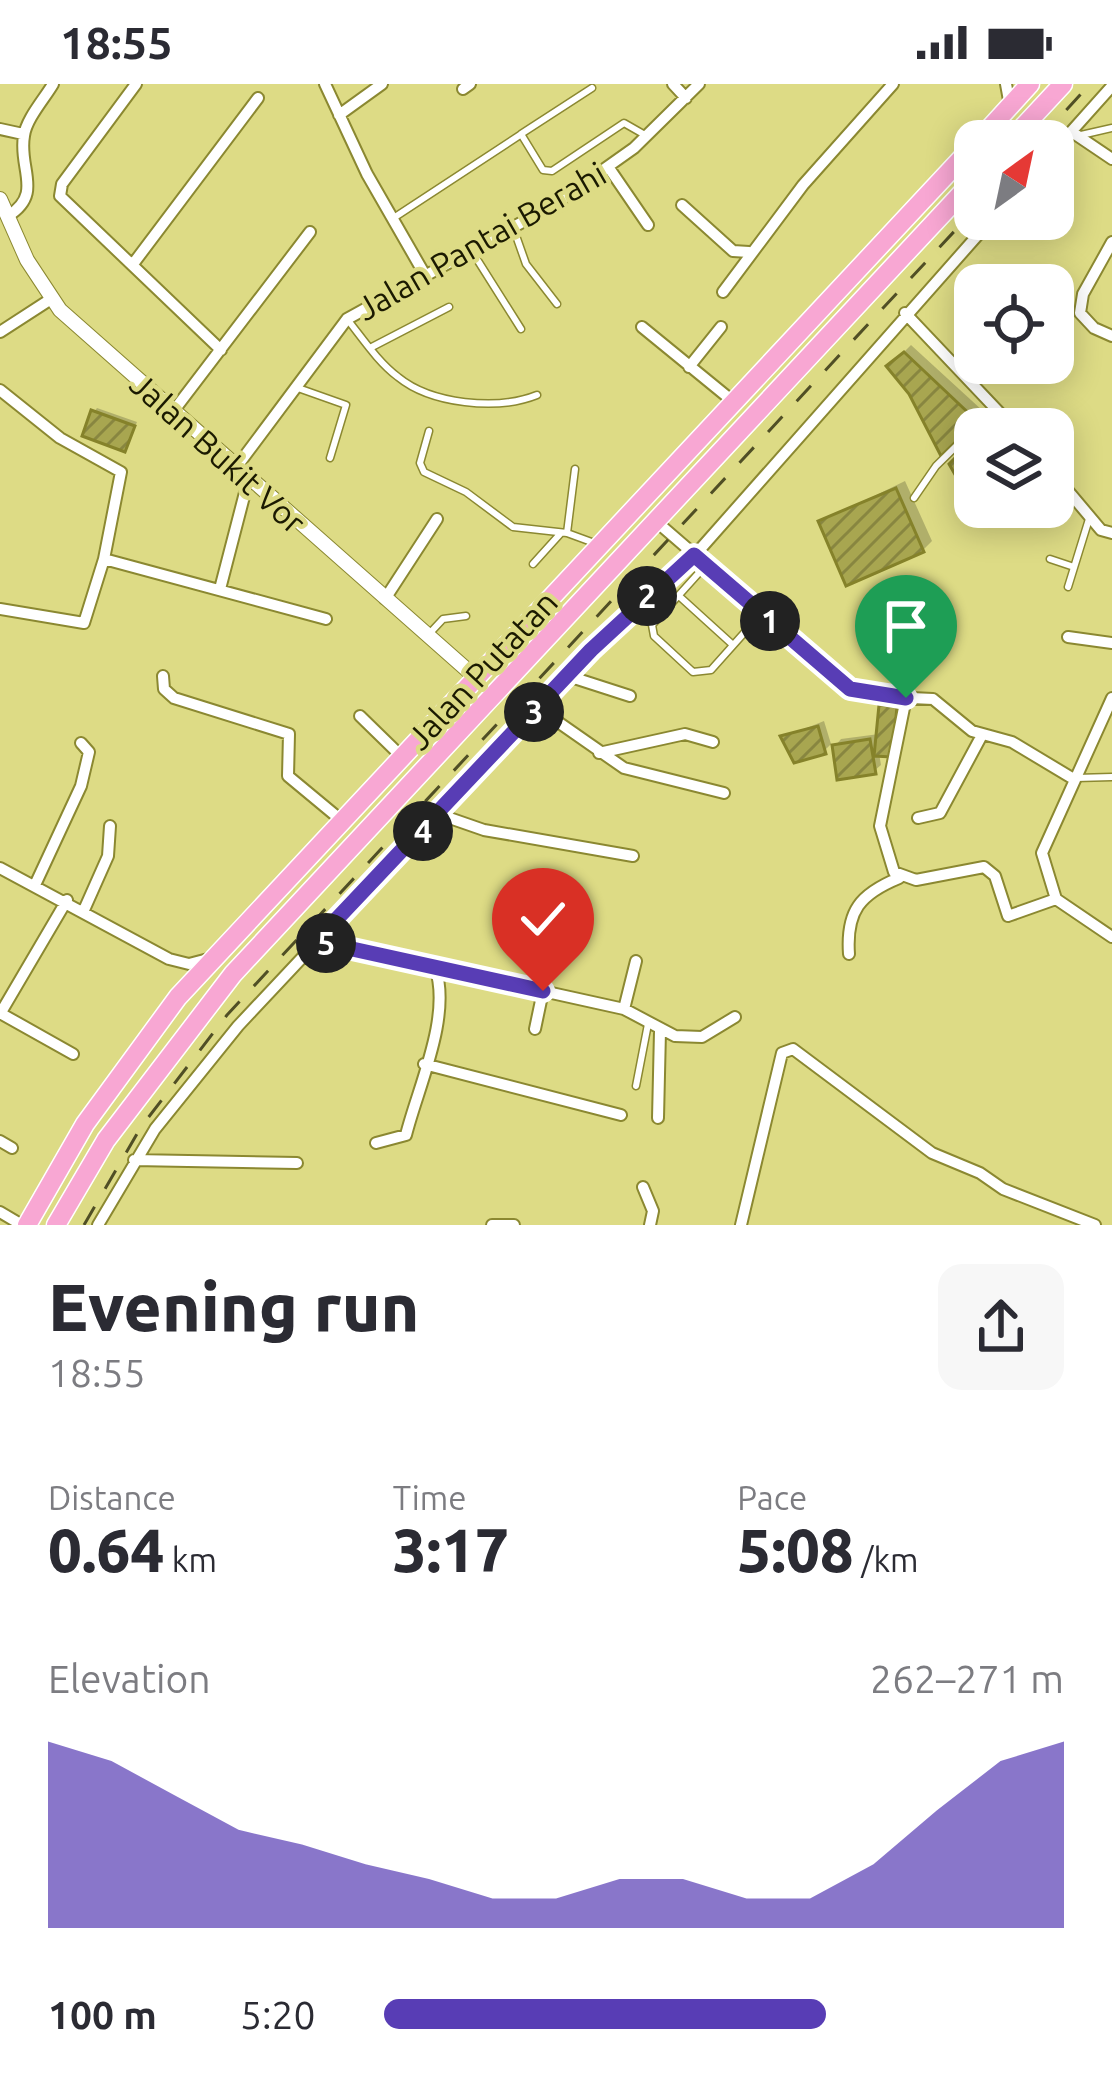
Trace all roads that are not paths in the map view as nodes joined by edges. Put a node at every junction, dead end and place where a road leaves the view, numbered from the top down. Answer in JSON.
{"nodes":[{"id":1,"x":53,"y":84,"type":"edge"},
{"id":2,"x":136,"y":84,"type":"edge"},
{"id":3,"x":325,"y":84,"type":"edge"},
{"id":4,"x":382,"y":84,"type":"edge"},
{"id":5,"x":673,"y":84,"type":"edge"},
{"id":6,"x":699,"y":84,"type":"edge"},
{"id":7,"x":893,"y":84,"type":"edge"},
{"id":8,"x":1006,"y":84,"type":"edge"},
{"id":9,"x":1026,"y":84,"type":"edge"},
{"id":10,"x":1064,"y":84,"type":"edge"},
{"id":11,"x":1112,"y":86,"type":"edge"},
{"id":12,"x":592,"y":88,"type":"dead end"},
{"id":13,"x":258,"y":98,"type":"dead end"},
{"id":14,"x":686,"y":98,"type":"junction"},
{"id":15,"x":1010,"y":106,"type":"junction"},
{"id":16,"x":339,"y":115,"type":"junction"},
{"id":17,"x":997,"y":120,"type":"edge"},
{"id":18,"x":1030,"y":120,"type":"edge"},
{"id":19,"x":1112,"y":128,"type":"edge"},
{"id":20,"x":0,"y":129,"type":"edge"},
{"id":21,"x":1075,"y":133,"type":"junction"},
{"id":22,"x":23,"y":134,"type":"junction"},
{"id":23,"x":521,"y":134,"type":"junction"},
{"id":24,"x":648,"y":137,"type":"junction"},
{"id":25,"x":1112,"y":159,"type":"edge"},
{"id":26,"x":954,"y":166,"type":"edge"},
{"id":27,"x":609,"y":168,"type":"junction"},
{"id":28,"x":0,"y":199,"type":"edge"},
{"id":29,"x":954,"y":202,"type":"edge"},
{"id":30,"x":682,"y":205,"type":"dead end"},
{"id":31,"x":8,"y":216,"type":"junction"},
{"id":32,"x":392,"y":219,"type":"junction"},
{"id":33,"x":648,"y":225,"type":"dead end"},
{"id":34,"x":514,"y":230,"type":"junction"},
{"id":35,"x":310,"y":232,"type":"dead end"},
{"id":36,"x":973,"y":240,"type":"edge"},
{"id":37,"x":1112,"y":242,"type":"edge"},
{"id":38,"x":749,"y":252,"type":"junction"},
{"id":39,"x":473,"y":253,"type":"junction"},
{"id":40,"x":133,"y":264,"type":"junction"},
{"id":41,"x":425,"y":275,"type":"junction"},
{"id":42,"x":723,"y":292,"type":"dead end"},
{"id":43,"x":50,"y":299,"type":"junction"},
{"id":44,"x":557,"y":304,"type":"dead end"},
{"id":45,"x":449,"y":307,"type":"dead end"},
{"id":46,"x":904,"y":314,"type":"junction"},
{"id":47,"x":347,"y":319,"type":"junction"},
{"id":48,"x":642,"y":327,"type":"dead end"},
{"id":49,"x":721,"y":327,"type":"dead end"},
{"id":50,"x":520,"y":329,"type":"dead end"},
{"id":51,"x":0,"y":332,"type":"edge"},
{"id":52,"x":1112,"y":336,"type":"edge"},
{"id":53,"x":370,"y":348,"type":"junction"},
{"id":54,"x":221,"y":350,"type":"junction"},
{"id":55,"x":689,"y":367,"type":"junction"},
{"id":56,"x":294,"y":387,"type":"junction"},
{"id":57,"x":0,"y":390,"type":"edge"},
{"id":58,"x":536,"y":395,"type":"dead end"},
{"id":59,"x":735,"y":403,"type":"junction"},
{"id":60,"x":995,"y":408,"type":"edge"},
{"id":61,"x":172,"y":413,"type":"junction"},
{"id":62,"x":429,"y":431,"type":"dead end"},
{"id":63,"x":954,"y":448,"type":"edge"},
{"id":64,"x":330,"y":458,"type":"dead end"},
{"id":65,"x":676,"y":465,"type":"junction"},
{"id":66,"x":235,"y":469,"type":"junction"},
{"id":67,"x":575,"y":469,"type":"dead end"},
{"id":68,"x":248,"y":481,"type":"junction"},
{"id":69,"x":696,"y":482,"type":"junction"},
{"id":70,"x":1074,"y":497,"type":"edge"},
{"id":71,"x":914,"y":498,"type":"dead end"},
{"id":72,"x":1090,"y":515,"type":"junction"},
{"id":73,"x":437,"y":519,"type":"dead end"},
{"id":74,"x":658,"y":523,"type":"junction"},
{"id":75,"x":564,"y":533,"type":"junction"},
{"id":76,"x":1112,"y":533,"type":"edge"},
{"id":77,"x":600,"y":545,"type":"junction"},
{"id":78,"x":694,"y":555,"type":"junction"},
{"id":79,"x":104,"y":559,"type":"junction"},
{"id":80,"x":1050,"y":559,"type":"dead end"},
{"id":81,"x":533,"y":564,"type":"dead end"},
{"id":82,"x":706,"y":565,"type":"junction"},
{"id":83,"x":1071,"y":566,"type":"junction"},
{"id":84,"x":1068,"y":587,"type":"dead end"},
{"id":85,"x":220,"y":589,"type":"junction"},
{"id":86,"x":679,"y":596,"type":"junction"},
{"id":87,"x":386,"y":599,"type":"junction"},
{"id":88,"x":644,"y":599,"type":"junction"},
{"id":89,"x":2,"y":613,"type":"edge"},
{"id":90,"x":661,"y":614,"type":"junction"},
{"id":91,"x":761,"y":614,"type":"junction"},
{"id":92,"x":466,"y":616,"type":"dead end"},
{"id":93,"x":326,"y":619,"type":"dead end"},
{"id":94,"x":428,"y":636,"type":"junction"},
{"id":95,"x":1068,"y":637,"type":"dead end"},
{"id":96,"x":1112,"y":643,"type":"edge"},
{"id":97,"x":733,"y":645,"type":"junction"},
{"id":98,"x":163,"y":676,"type":"dead end"},
{"id":99,"x":568,"y":676,"type":"junction"},
{"id":100,"x":470,"y":681,"type":"junction"},
{"id":101,"x":630,"y":696,"type":"dead end"},
{"id":102,"x":906,"y":698,"type":"junction"},
{"id":103,"x":1112,"y":698,"type":"edge"},
{"id":104,"x":486,"y":702,"type":"junction"},
{"id":105,"x":538,"y":708,"type":"junction"},
{"id":106,"x":360,"y":716,"type":"dead end"},
{"id":107,"x":982,"y":735,"type":"junction"},
{"id":108,"x":713,"y":742,"type":"dead end"},
{"id":109,"x":81,"y":743,"type":"dead end"},
{"id":110,"x":599,"y":753,"type":"junction"},
{"id":111,"x":401,"y":756,"type":"junction"},
{"id":112,"x":1112,"y":777,"type":"edge"},
{"id":113,"x":1072,"y":778,"type":"junction"},
{"id":114,"x":724,"y":794,"type":"dead end"},
{"id":115,"x":438,"y":814,"type":"junction"},
{"id":116,"x":918,"y":818,"type":"dead end"},
{"id":117,"x":341,"y":820,"type":"junction"},
{"id":118,"x":110,"y":826,"type":"dead end"},
{"id":119,"x":633,"y":856,"type":"dead end"},
{"id":120,"x":0,"y":868,"type":"edge"},
{"id":121,"x":899,"y":878,"type":"junction"},
{"id":122,"x":34,"y":885,"type":"junction"},
{"id":123,"x":1056,"y":899,"type":"junction"},
{"id":124,"x":67,"y":900,"type":"junction"},
{"id":125,"x":84,"y":910,"type":"junction"},
{"id":126,"x":1112,"y":938,"type":"edge"},
{"id":127,"x":316,"y":941,"type":"junction"},
{"id":128,"x":849,"y":954,"type":"dead end"},
{"id":129,"x":212,"y":958,"type":"junction"},
{"id":130,"x":169,"y":959,"type":"junction"},
{"id":131,"x":636,"y":962,"type":"dead end"},
{"id":132,"x":435,"y":967,"type":"junction"},
{"id":133,"x":543,"y":991,"type":"junction"},
{"id":134,"x":178,"y":997,"type":"junction"},
{"id":135,"x":624,"y":1009,"type":"junction"},
{"id":136,"x":0,"y":1013,"type":"edge"},
{"id":137,"x":735,"y":1016,"type":"dead end"},
{"id":138,"x":648,"y":1021,"type":"junction"},
{"id":139,"x":535,"y":1029,"type":"dead end"},
{"id":140,"x":660,"y":1030,"type":"junction"},
{"id":141,"x":136,"y":1051,"type":"junction"},
{"id":142,"x":73,"y":1054,"type":"dead end"},
{"id":143,"x":424,"y":1064,"type":"junction"},
{"id":144,"x":158,"y":1067,"type":"junction"},
{"id":145,"x":636,"y":1087,"type":"dead end"},
{"id":146,"x":621,"y":1115,"type":"dead end"},
{"id":147,"x":658,"y":1118,"type":"dead end"},
{"id":148,"x":376,"y":1143,"type":"dead end"},
{"id":149,"x":134,"y":1160,"type":"junction"},
{"id":150,"x":297,"y":1163,"type":"dead end"},
{"id":151,"x":643,"y":1187,"type":"dead end"},
{"id":152,"x":0,"y":1212,"type":"edge"},
{"id":153,"x":24,"y":1225,"type":"edge"},
{"id":154,"x":56,"y":1225,"type":"edge"},
{"id":155,"x":98,"y":1225,"type":"edge"},
{"id":156,"x":492,"y":1225,"type":"edge"},
{"id":157,"x":514,"y":1225,"type":"edge"},
{"id":158,"x":650,"y":1225,"type":"edge"},
{"id":159,"x":741,"y":1225,"type":"edge"},
{"id":160,"x":1095,"y":1225,"type":"edge"}],
"edges":[{"from":1,"to":22,"type":"street"},
{"from":2,"to":40,"type":"street"},
{"from":3,"to":16,"type":"street"},
{"from":4,"to":16,"type":"street"},
{"from":5,"to":14,"type":"street"},
{"from":6,"to":14,"type":"street","name":"Jalan Pantai Berahi"},
{"from":7,"to":38,"type":"street"},
{"from":8,"to":15,"type":"street"},
{"from":9,"to":15,"type":"highway","name":"Jalan Putatan"},
{"from":10,"to":18,"type":"highway"},
{"from":11,"to":21,"type":"street"},
{"from":12,"to":23,"type":"lane"},
{"from":13,"to":40,"type":"street"},
{"from":14,"to":24,"type":"street","name":"Jalan Pantai Berahi"},
{"from":15,"to":17,"type":"highway","name":"Jalan Putatan"},
{"from":16,"to":32,"type":"street"},
{"from":19,"to":21,"type":"lane"},
{"from":20,"to":22,"type":"street"},
{"from":21,"to":25,"type":"street"},
{"from":22,"to":31,"type":"street"},
{"from":23,"to":24,"type":"lane"},
{"from":23,"to":32,"type":"lane"},
{"from":24,"to":27,"type":"street","name":"Jalan Pantai Berahi"},
{"from":26,"to":59,"type":"highway","name":"Jalan Putatan"},
{"from":27,"to":33,"type":"street"},
{"from":27,"to":34,"type":"street","name":"Jalan Pantai Berahi"},
{"from":28,"to":31,"type":"street","name":"Jalan Bukit Vor"},
{"from":29,"to":69,"type":"highway","name":"Jalan Putatan"},
{"from":30,"to":38,"type":"street"},
{"from":31,"to":43,"type":"street","name":"Jalan Bukit Vor"},
{"from":32,"to":41,"type":"street"},
{"from":34,"to":39,"type":"street","name":"Jalan Pantai Berahi"},
{"from":34,"to":44,"type":"lane"},
{"from":35,"to":54,"type":"street"},
{"from":36,"to":46,"type":"street"},
{"from":37,"to":52,"type":"street"},
{"from":38,"to":42,"type":"street"},
{"from":39,"to":41,"type":"street","name":"Jalan Pantai Berahi"},
{"from":39,"to":50,"type":"lane"},
{"from":40,"to":54,"type":"street"},
{"from":41,"to":47,"type":"street","name":"Jalan Pantai Berahi"},
{"from":43,"to":51,"type":"street"},
{"from":43,"to":61,"type":"street","name":"Jalan Bukit Vor"},
{"from":45,"to":53,"type":"lane"},
{"from":46,"to":60,"type":"street"},
{"from":46,"to":78,"type":"street"},
{"from":47,"to":53,"type":"lane"},
{"from":47,"to":56,"type":"street","name":"Jalan Pantai Berahi"},
{"from":48,"to":55,"type":"street"},
{"from":49,"to":55,"type":"street"},
{"from":53,"to":58,"type":"lane"},
{"from":54,"to":61,"type":"street"},
{"from":55,"to":59,"type":"street"},
{"from":56,"to":64,"type":"lane"},
{"from":56,"to":66,"type":"street","name":"Jalan Pantai Berahi"},
{"from":57,"to":79,"type":"street"},
{"from":59,"to":65,"type":"highway","name":"Jalan Putatan"},
{"from":61,"to":66,"type":"street","name":"Jalan Bukit Vor"},
{"from":62,"to":75,"type":"lane"},
{"from":63,"to":71,"type":"lane"},
{"from":65,"to":69,"type":"highway"},
{"from":65,"to":77,"type":"highway","name":"Jalan Putatan"},
{"from":66,"to":68,"type":"street","name":"Jalan Bukit Vor"},
{"from":67,"to":75,"type":"lane"},
{"from":68,"to":85,"type":"street"},
{"from":68,"to":87,"type":"street","name":"Jalan Bukit Vor"},
{"from":69,"to":74,"type":"highway","name":"Jalan Putatan"},
{"from":70,"to":72,"type":"street"},
{"from":72,"to":76,"type":"street"},
{"from":72,"to":83,"type":"lane"},
{"from":73,"to":87,"type":"street"},
{"from":74,"to":78,"type":"street"},
{"from":74,"to":104,"type":"highway","name":"Jalan Putatan"},
{"from":75,"to":77,"type":"lane"},
{"from":75,"to":81,"type":"lane"},
{"from":77,"to":100,"type":"highway","name":"Jalan Putatan"},
{"from":78,"to":82,"type":"street"},
{"from":78,"to":88,"type":"street"},
{"from":79,"to":85,"type":"street"},
{"from":79,"to":89,"type":"street"},
{"from":80,"to":83,"type":"lane"},
{"from":82,"to":86,"type":"lane"},
{"from":82,"to":91,"type":"street"},
{"from":83,"to":84,"type":"lane"},
{"from":85,"to":93,"type":"street"},
{"from":86,"to":90,"type":"lane"},
{"from":86,"to":97,"type":"lane"},
{"from":87,"to":94,"type":"street","name":"Jalan Bukit Vor"},
{"from":88,"to":90,"type":"lane"},
{"from":88,"to":99,"type":"street"},
{"from":90,"to":97,"type":"lane"},
{"from":91,"to":97,"type":"lane"},
{"from":91,"to":102,"type":"street"},
{"from":92,"to":94,"type":"lane"},
{"from":94,"to":100,"type":"street","name":"Jalan Bukit Vor"},
{"from":95,"to":96,"type":"street"},
{"from":98,"to":117,"type":"street"},
{"from":99,"to":101,"type":"street"},
{"from":99,"to":105,"type":"street"},
{"from":100,"to":104,"type":"highway"},
{"from":100,"to":111,"type":"highway","name":"Jalan Putatan"},
{"from":102,"to":107,"type":"street"},
{"from":102,"to":121,"type":"street"},
{"from":103,"to":113,"type":"street"},
{"from":104,"to":144,"type":"highway","name":"Jalan Putatan"},
{"from":105,"to":110,"type":"street"},
{"from":105,"to":115,"type":"street"},
{"from":106,"to":111,"type":"street"},
{"from":107,"to":113,"type":"street"},
{"from":107,"to":116,"type":"street"},
{"from":108,"to":110,"type":"street"},
{"from":109,"to":122,"type":"street"},
{"from":110,"to":114,"type":"street"},
{"from":111,"to":117,"type":"highway","name":"Jalan Putatan"},
{"from":112,"to":113,"type":"lane"},
{"from":113,"to":123,"type":"street"},
{"from":115,"to":119,"type":"street"},
{"from":115,"to":127,"type":"street"},
{"from":117,"to":129,"type":"highway","name":"Jalan Putatan"},
{"from":118,"to":125,"type":"street"},
{"from":120,"to":122,"type":"street"},
{"from":121,"to":123,"type":"street"},
{"from":121,"to":128,"type":"street"},
{"from":122,"to":124,"type":"street"},
{"from":123,"to":126,"type":"street"},
{"from":124,"to":125,"type":"street"},
{"from":124,"to":136,"type":"street"},
{"from":125,"to":130,"type":"street"},
{"from":127,"to":132,"type":"street"},
{"from":127,"to":149,"type":"street"},
{"from":129,"to":130,"type":"street"},
{"from":129,"to":134,"type":"highway","name":"Jalan Putatan"},
{"from":130,"to":134,"type":"street"},
{"from":131,"to":135,"type":"street"},
{"from":132,"to":133,"type":"street"},
{"from":132,"to":143,"type":"street"},
{"from":133,"to":135,"type":"street"},
{"from":133,"to":139,"type":"street"},
{"from":134,"to":141,"type":"highway","name":"Jalan Putatan"},
{"from":135,"to":138,"type":"street"},
{"from":136,"to":142,"type":"street"},
{"from":137,"to":140,"type":"street"},
{"from":138,"to":140,"type":"street"},
{"from":138,"to":145,"type":"lane"},
{"from":140,"to":147,"type":"street"},
{"from":141,"to":144,"type":"highway"},
{"from":141,"to":153,"type":"highway","name":"Jalan Putatan"},
{"from":143,"to":146,"type":"street"},
{"from":143,"to":148,"type":"street"},
{"from":144,"to":154,"type":"highway","name":"Jalan Putatan"},
{"from":149,"to":150,"type":"street"},
{"from":149,"to":155,"type":"street"},
{"from":151,"to":158,"type":"street"},
{"from":152,"to":153,"type":"street"},
{"from":156,"to":157,"type":"street"},
{"from":159,"to":160,"type":"street"}]}
